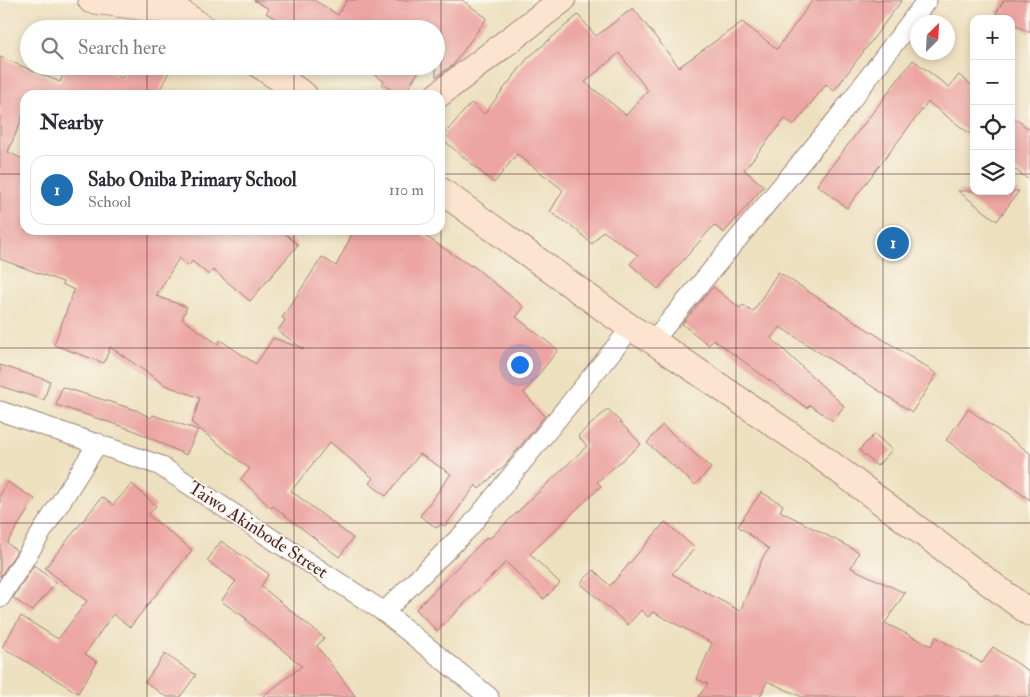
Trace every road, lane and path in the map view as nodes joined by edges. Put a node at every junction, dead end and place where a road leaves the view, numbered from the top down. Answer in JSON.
{"nodes":[{"id":1,"x":91,"y":0,"type":"edge"},
{"id":2,"x":562,"y":0,"type":"edge"},
{"id":3,"x":927,"y":0,"type":"edge"},
{"id":4,"x":174,"y":6,"type":"edge"},
{"id":5,"x":193,"y":20,"type":"edge"},
{"id":6,"x":274,"y":75,"type":"edge"},
{"id":7,"x":297,"y":90,"type":"edge"},
{"id":8,"x":445,"y":90,"type":"edge"},
{"id":9,"x":445,"y":194,"type":"edge"},
{"id":10,"x":642,"y":335,"type":"junction"},
{"id":11,"x":0,"y":411,"type":"edge"},
{"id":12,"x":98,"y":444,"type":"junction"},
{"id":13,"x":0,"y":598,"type":"edge"},
{"id":14,"x":384,"y":612,"type":"junction"},
{"id":15,"x":1030,"y":613,"type":"edge"},
{"id":16,"x":489,"y":697,"type":"edge"}],
"edges":[{"from":1,"to":4,"type":"main road"},
{"from":2,"to":8,"type":"main road"},
{"from":3,"to":10,"type":"street"},
{"from":4,"to":5,"type":"main road"},
{"from":6,"to":7,"type":"main road"},
{"from":9,"to":10,"type":"main road"},
{"from":10,"to":14,"type":"street"},
{"from":10,"to":15,"type":"main road"},
{"from":11,"to":12,"type":"street","name":"Taiwo Akinbode Street"},
{"from":12,"to":13,"type":"street"},
{"from":12,"to":14,"type":"street","name":"Taiwo Akinbode Street"},
{"from":14,"to":16,"type":"street","name":"Taiwo Akinbode Street"}]}
